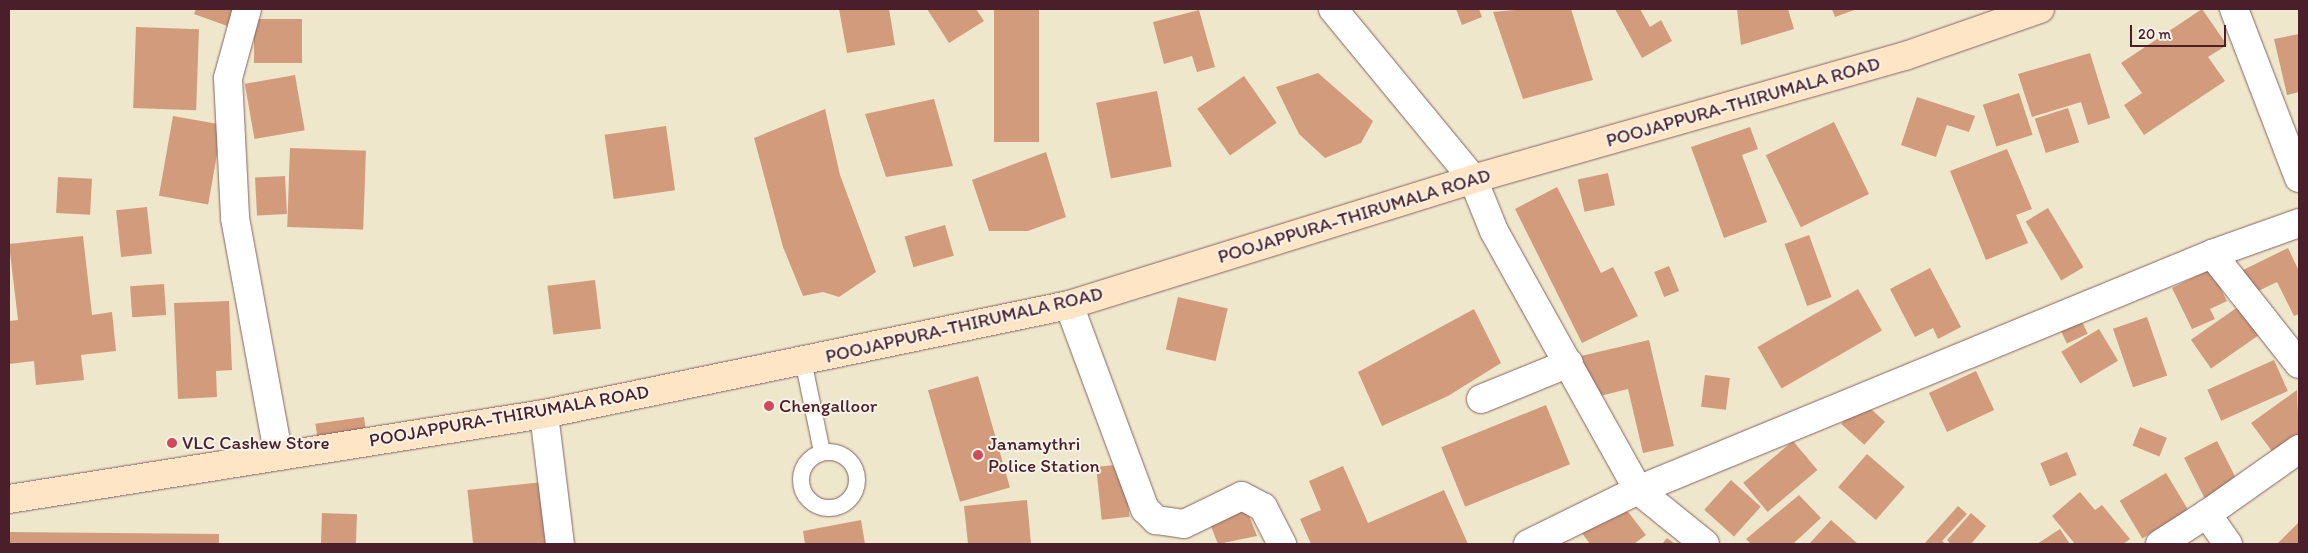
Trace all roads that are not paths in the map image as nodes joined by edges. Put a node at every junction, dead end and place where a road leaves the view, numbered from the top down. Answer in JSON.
{"nodes":[{"id":1,"x":247,"y":9,"type":"edge"},
{"id":2,"x":1332,"y":9,"type":"edge"},
{"id":3,"x":2040,"y":9,"type":"edge"},
{"id":4,"x":2234,"y":9,"type":"edge"},
{"id":5,"x":2299,"y":178,"type":"edge"},
{"id":6,"x":1474,"y":179,"type":"junction"},
{"id":7,"x":2299,"y":223,"type":"edge"},
{"id":8,"x":2212,"y":254,"type":"junction"},
{"id":9,"x":1069,"y":305,"type":"junction"},
{"id":10,"x":803,"y":360,"type":"junction"},
{"id":11,"x":1569,"y":363,"type":"junction"},
{"id":12,"x":2299,"y":364,"type":"edge"},
{"id":13,"x":1481,"y":399,"type":"dead end"},
{"id":14,"x":544,"y":414,"type":"junction"},
{"id":15,"x":2299,"y":449,"type":"edge"},
{"id":16,"x":822,"y":452,"type":"dead end"},
{"id":17,"x":278,"y":453,"type":"junction"},
{"id":18,"x":1638,"y":490,"type":"junction"},
{"id":19,"x":9,"y":500,"type":"edge"},
{"id":20,"x":2207,"y":514,"type":"junction"},
{"id":21,"x":560,"y":544,"type":"edge"},
{"id":22,"x":1282,"y":544,"type":"edge"},
{"id":23,"x":1528,"y":544,"type":"edge"},
{"id":24,"x":1705,"y":544,"type":"edge"},
{"id":25,"x":2160,"y":544,"type":"edge"},
{"id":26,"x":2228,"y":544,"type":"edge"}],
"edges":[{"from":1,"to":17,"type":"street"},
{"from":2,"to":6,"type":"street"},
{"from":3,"to":6,"type":"main road","name":"POOJAPPURA-THIRUMALA ROAD"},
{"from":4,"to":5,"type":"street"},
{"from":6,"to":9,"type":"main road","name":"POOJAPPURA-THIRUMALA ROAD"},
{"from":6,"to":11,"type":"street"},
{"from":7,"to":8,"type":"street"},
{"from":8,"to":12,"type":"street"},
{"from":8,"to":18,"type":"street"},
{"from":9,"to":10,"type":"main road","name":"POOJAPPURA-THIRUMALA ROAD"},
{"from":9,"to":22,"type":"street"},
{"from":10,"to":14,"type":"main road","name":"POOJAPPURA-THIRUMALA ROAD"},
{"from":10,"to":16,"type":"lane"},
{"from":11,"to":13,"type":"street"},
{"from":11,"to":18,"type":"street"},
{"from":14,"to":17,"type":"main road","name":"POOJAPPURA-THIRUMALA ROAD"},
{"from":14,"to":21,"type":"street"},
{"from":15,"to":20,"type":"street"},
{"from":17,"to":19,"type":"main road","name":"POOJAPPURA-THIRUMALA ROAD"},
{"from":18,"to":23,"type":"street"},
{"from":18,"to":24,"type":"street"},
{"from":20,"to":25,"type":"street"},
{"from":20,"to":26,"type":"street"}]}
